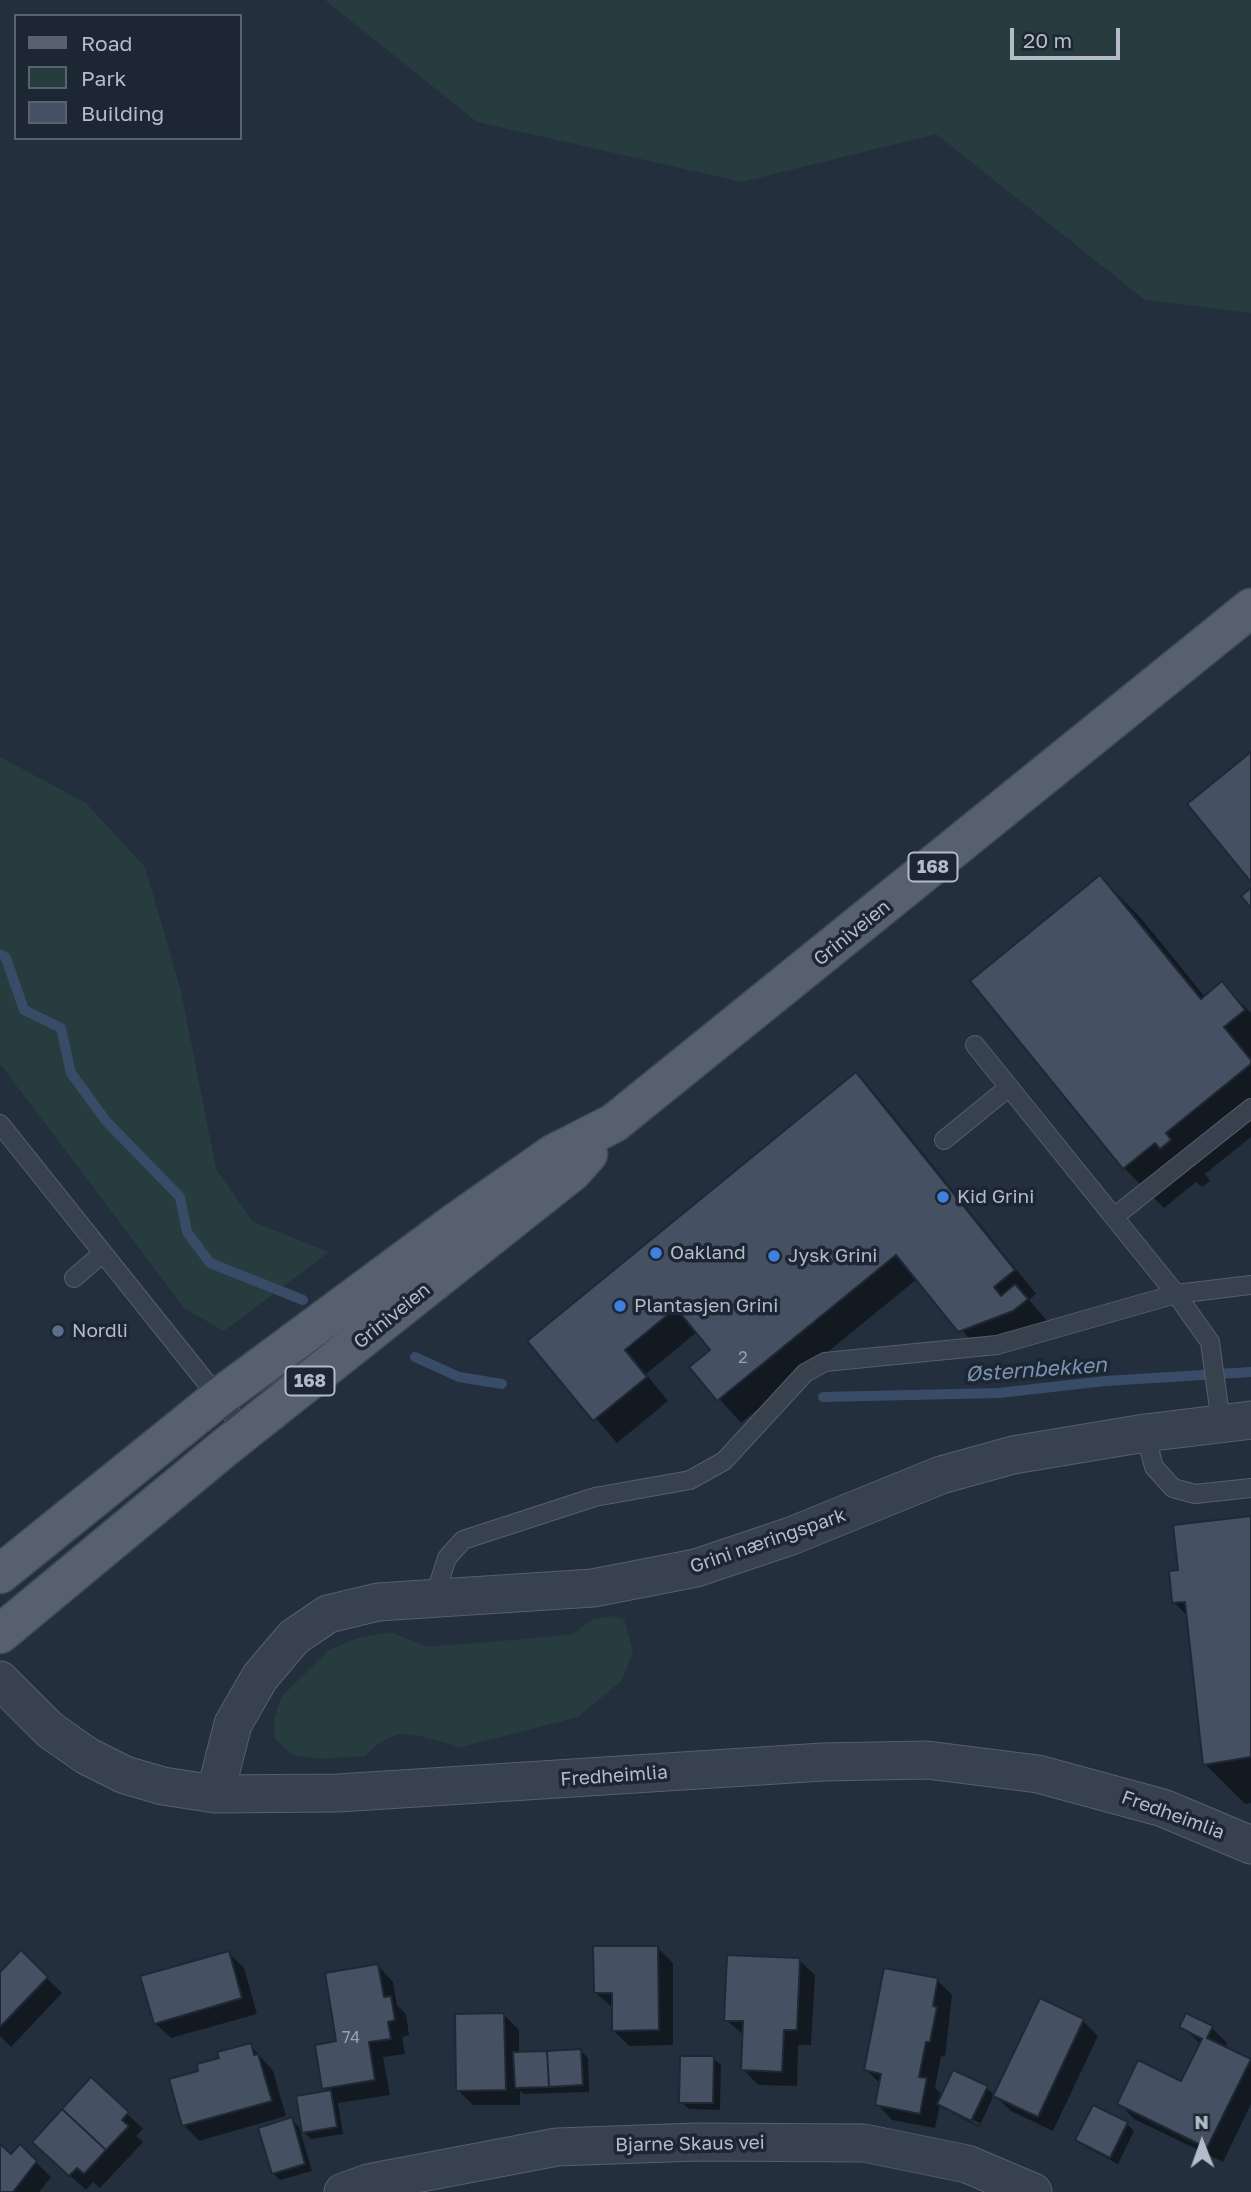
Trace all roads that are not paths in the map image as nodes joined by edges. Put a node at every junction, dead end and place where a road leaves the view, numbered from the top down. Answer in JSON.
{"nodes":[{"id":1,"x":1251,"y":608,"type":"edge"},
{"id":2,"x":975,"y":1045,"type":"dead end"},
{"id":3,"x":1009,"y":1087,"type":"junction"},
{"id":4,"x":1251,"y":1108,"type":"edge"},
{"id":5,"x":614,"y":1123,"type":"junction"},
{"id":6,"x":0,"y":1124,"type":"edge"},
{"id":7,"x":944,"y":1140,"type":"dead end"},
{"id":8,"x":1115,"y":1217,"type":"junction"},
{"id":9,"x":103,"y":1253,"type":"junction"},
{"id":10,"x":74,"y":1278,"type":"dead end"},
{"id":11,"x":1251,"y":1285,"type":"edge"},
{"id":12,"x":1176,"y":1294,"type":"junction"},
{"id":13,"x":217,"y":1399,"type":"junction"},
{"id":14,"x":1229,"y":1411,"type":"edge"},
{"id":15,"x":246,"y":1432,"type":"junction"},
{"id":16,"x":1145,"y":1433,"type":"junction"},
{"id":17,"x":1251,"y":1488,"type":"edge"},
{"id":18,"x":0,"y":1574,"type":"edge"},
{"id":19,"x":434,"y":1598,"type":"junction"},
{"id":20,"x":0,"y":1634,"type":"edge"},
{"id":21,"x":0,"y":1680,"type":"edge"},
{"id":22,"x":215,"y":1794,"type":"junction"},
{"id":23,"x":1251,"y":1845,"type":"edge"},
{"id":24,"x":343,"y":2192,"type":"edge"},
{"id":25,"x":1033,"y":2192,"type":"edge"}],
"edges":[{"from":1,"to":5,"type":"main road","name":"Griniveien","number":"168"},
{"from":2,"to":3,"type":"lane"},
{"from":3,"to":7,"type":"lane"},
{"from":3,"to":8,"type":"lane"},
{"from":4,"to":8,"type":"lane"},
{"from":5,"to":13,"type":"main road","name":"Griniveien","number":"168"},
{"from":5,"to":15,"type":"main road","name":"Griniveien","number":"168"},
{"from":6,"to":9,"type":"lane"},
{"from":8,"to":12,"type":"lane"},
{"from":9,"to":10,"type":"lane"},
{"from":9,"to":13,"type":"lane"},
{"from":11,"to":12,"type":"lane"},
{"from":12,"to":14,"type":"lane"},
{"from":12,"to":19,"type":"lane"},
{"from":13,"to":15,"type":"lane"},
{"from":13,"to":18,"type":"main road","name":"Griniveien","number":"168"},
{"from":14,"to":16,"type":"street","name":"Grini næringspark"},
{"from":15,"to":20,"type":"main road","name":"Griniveien","number":"168"},
{"from":16,"to":17,"type":"lane"},
{"from":16,"to":19,"type":"street","name":"Grini næringspark"},
{"from":19,"to":22,"type":"street","name":"Grini næringspark"},
{"from":21,"to":22,"type":"street","name":"Fredheimlia"},
{"from":22,"to":23,"type":"street","name":"Fredheimlia"},
{"from":24,"to":25,"type":"street","name":"Bjarne Skaus vei"}]}
